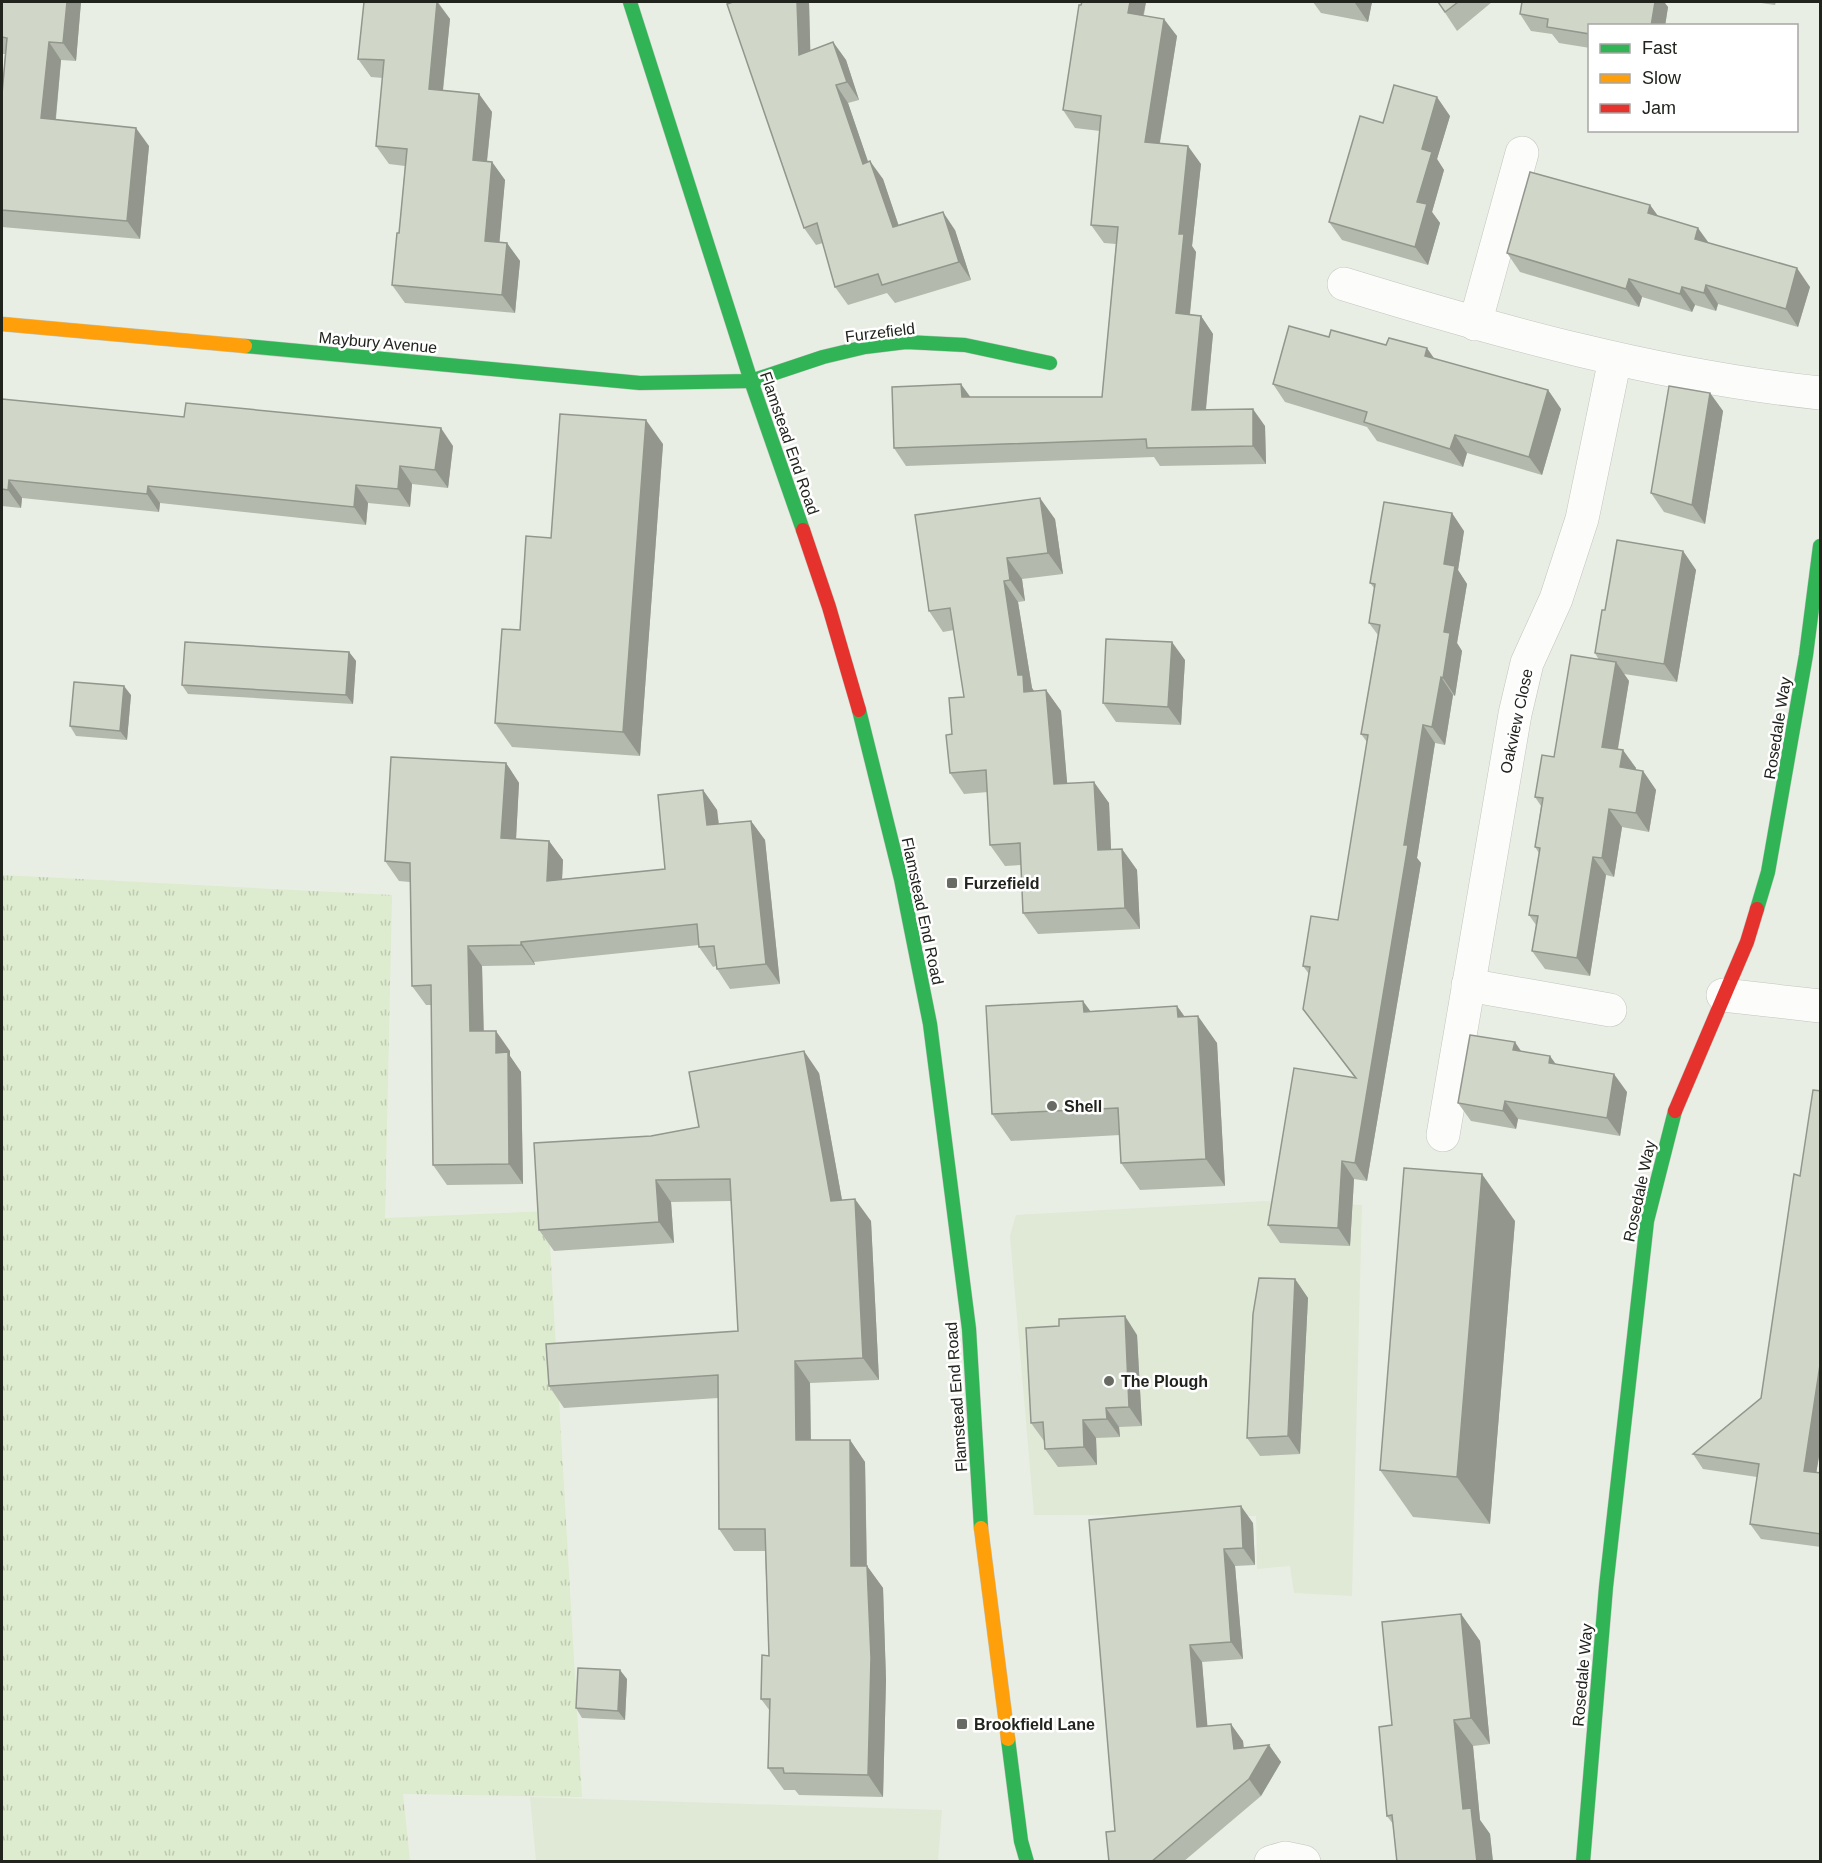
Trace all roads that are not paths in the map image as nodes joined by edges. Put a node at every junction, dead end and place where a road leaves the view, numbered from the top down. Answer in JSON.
{"nodes":[{"id":1,"x":630,"y":2,"type":"edge"},
{"id":2,"x":1522,"y":153,"type":"dead end"},
{"id":3,"x":1344,"y":284,"type":"dead end"},
{"id":4,"x":2,"y":324,"type":"edge"},
{"id":5,"x":1475,"y":324,"type":"junction"},
{"id":6,"x":1616,"y":359,"type":"junction"},
{"id":7,"x":1050,"y":363,"type":"dead end"},
{"id":8,"x":751,"y":381,"type":"junction"},
{"id":9,"x":1821,"y":393,"type":"edge"},
{"id":10,"x":1821,"y":546,"type":"edge"},
{"id":11,"x":1468,"y":985,"type":"junction"},
{"id":12,"x":1723,"y":995,"type":"junction"},
{"id":13,"x":1821,"y":1006,"type":"edge"},
{"id":14,"x":1610,"y":1011,"type":"dead end"},
{"id":15,"x":1443,"y":1135,"type":"dead end"},
{"id":16,"x":1027,"y":1862,"type":"edge"},
{"id":17,"x":1271,"y":1862,"type":"edge"},
{"id":18,"x":1304,"y":1862,"type":"edge"},
{"id":19,"x":1583,"y":1862,"type":"edge"}],
"edges":[{"from":1,"to":8,"type":"street","name":"Flamstead End Road"},
{"from":2,"to":5,"type":"street"},
{"from":3,"to":5,"type":"street"},
{"from":4,"to":8,"type":"street","name":"Maybury Avenue"},
{"from":5,"to":6,"type":"street"},
{"from":6,"to":9,"type":"street"},
{"from":6,"to":11,"type":"street","name":"Oakview Close"},
{"from":7,"to":8,"type":"street","name":"Furzefield"},
{"from":8,"to":16,"type":"street","name":"Flamstead End Road"},
{"from":10,"to":12,"type":"street","name":"Rosedale Way"},
{"from":11,"to":14,"type":"street"},
{"from":11,"to":15,"type":"street","name":"Oakview Close"},
{"from":12,"to":13,"type":"street"},
{"from":12,"to":19,"type":"street","name":"Rosedale Way"},
{"from":17,"to":18,"type":"street"}]}
